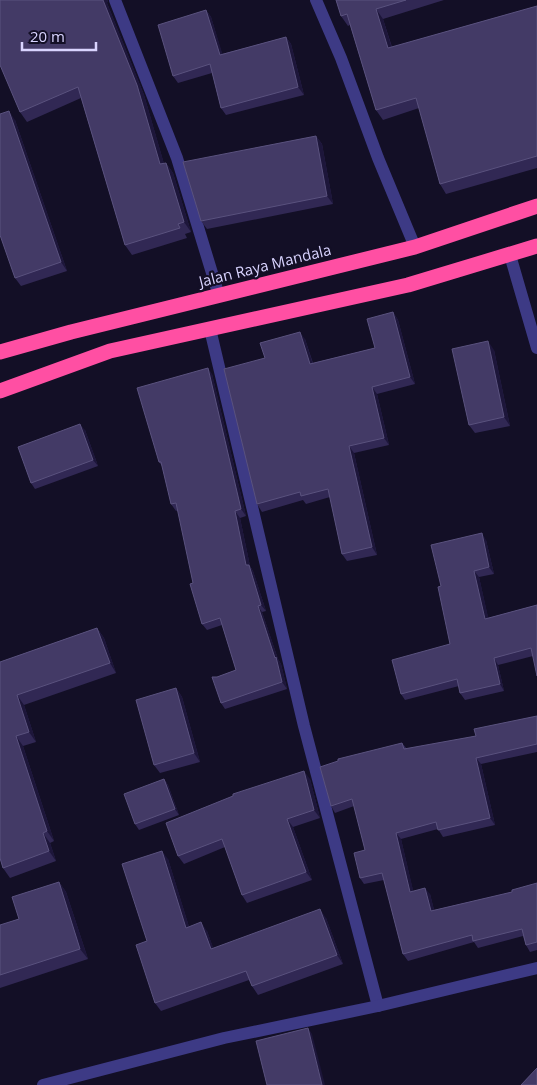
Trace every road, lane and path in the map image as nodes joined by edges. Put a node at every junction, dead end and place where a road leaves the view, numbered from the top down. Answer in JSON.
{"nodes":[{"id":1,"x":115,"y":0,"type":"edge"},
{"id":2,"x":316,"y":0,"type":"edge"},
{"id":3,"x":537,"y":206,"type":"edge"},
{"id":4,"x":537,"y":246,"type":"edge"},
{"id":5,"x":415,"y":247,"type":"junction"},
{"id":6,"x":510,"y":255,"type":"junction"},
{"id":7,"x":219,"y":296,"type":"junction"},
{"id":8,"x":210,"y":329,"type":"junction"},
{"id":9,"x":537,"y":348,"type":"edge"},
{"id":10,"x":0,"y":352,"type":"edge"},
{"id":11,"x":0,"y":390,"type":"edge"},
{"id":12,"x":537,"y":968,"type":"edge"},
{"id":13,"x":378,"y":1006,"type":"junction"},
{"id":14,"x":43,"y":1085,"type":"edge"}],
"edges":[{"from":1,"to":7,"type":"street"},
{"from":2,"to":5,"type":"street"},
{"from":3,"to":5,"type":"highway","name":"Jalan Raya Mandala"},
{"from":4,"to":6,"type":"highway"},
{"from":5,"to":7,"type":"highway","name":"Jalan Raya Mandala"},
{"from":6,"to":8,"type":"highway"},
{"from":6,"to":9,"type":"street"},
{"from":7,"to":10,"type":"highway","name":"Jalan Raya Mandala"},
{"from":8,"to":11,"type":"highway"},
{"from":8,"to":13,"type":"street"},
{"from":12,"to":13,"type":"street"},
{"from":13,"to":14,"type":"street"}]}
